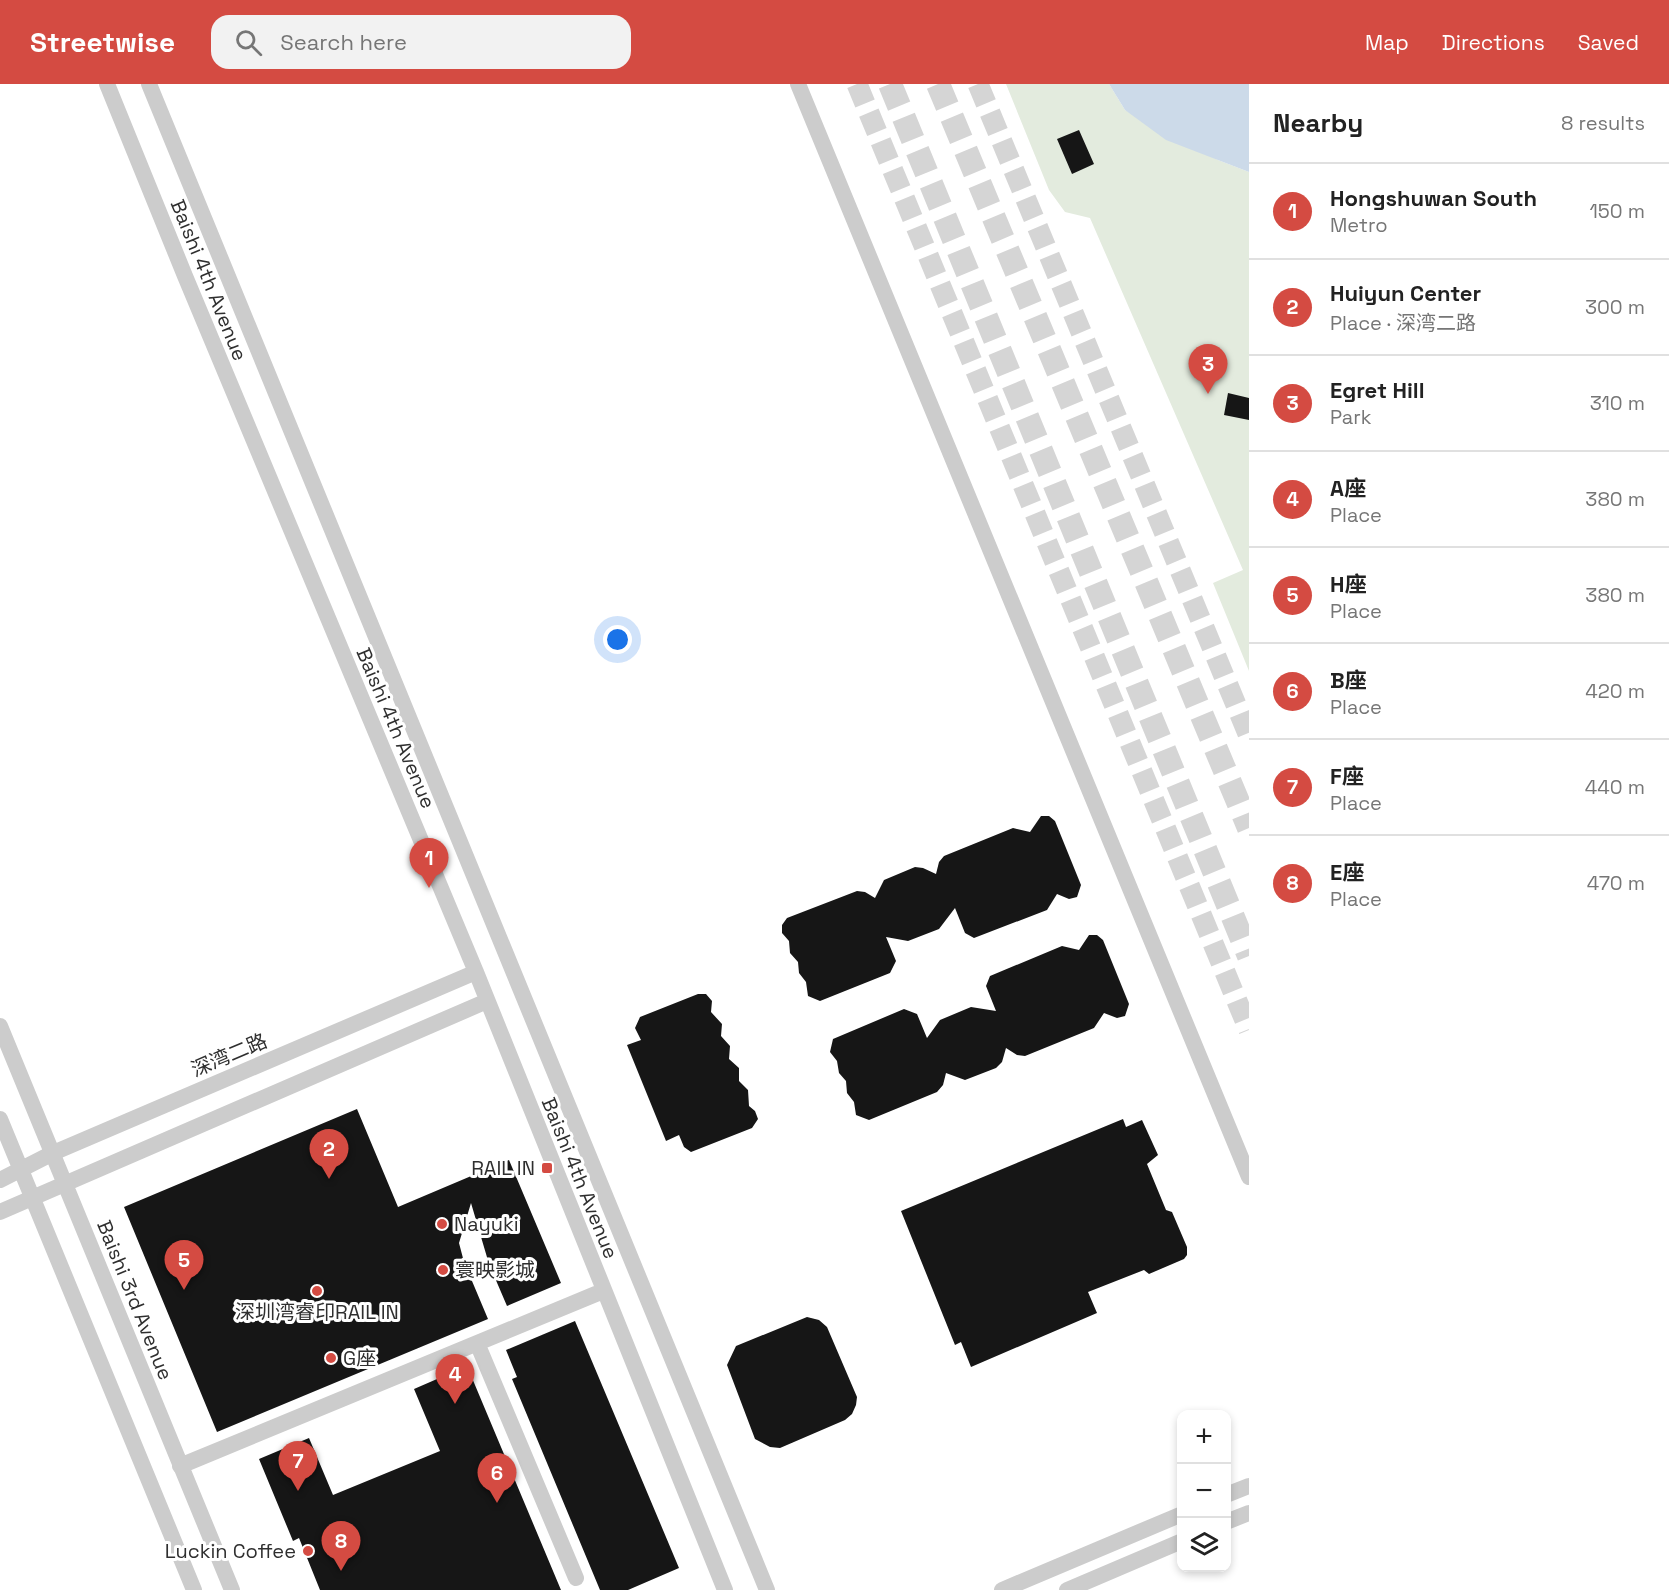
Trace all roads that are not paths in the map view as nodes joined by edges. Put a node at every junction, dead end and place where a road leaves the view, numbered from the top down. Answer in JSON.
{"nodes":[{"id":1,"x":107,"y":84,"type":"edge"},
{"id":2,"x":149,"y":84,"type":"edge"},
{"id":3,"x":798,"y":84,"type":"edge"},
{"id":4,"x":476,"y":972,"type":"junction"},
{"id":5,"x":487,"y":1001,"type":"junction"},
{"id":6,"x":0,"y":1026,"type":"edge"},
{"id":7,"x":0,"y":1119,"type":"edge"},
{"id":8,"x":53,"y":1153,"type":"junction"},
{"id":9,"x":22,"y":1171,"type":"junction"},
{"id":10,"x":1249,"y":1177,"type":"edge"},
{"id":11,"x":0,"y":1180,"type":"edge"},
{"id":12,"x":65,"y":1185,"type":"junction"},
{"id":13,"x":33,"y":1198,"type":"junction"},
{"id":14,"x":0,"y":1212,"type":"edge"},
{"id":15,"x":603,"y":1291,"type":"junction"},
{"id":16,"x":477,"y":1343,"type":"junction"},
{"id":17,"x":180,"y":1466,"type":"junction"},
{"id":18,"x":1249,"y":1485,"type":"edge"},
{"id":19,"x":1231,"y":1493,"type":"edge"},
{"id":20,"x":1249,"y":1512,"type":"edge"},
{"id":21,"x":1177,"y":1516,"type":"edge"},
{"id":22,"x":1231,"y":1520,"type":"edge"},
{"id":23,"x":1177,"y":1543,"type":"edge"},
{"id":24,"x":576,"y":1578,"type":"dead end"},
{"id":25,"x":194,"y":1590,"type":"edge"},
{"id":26,"x":232,"y":1590,"type":"edge"},
{"id":27,"x":725,"y":1590,"type":"edge"},
{"id":28,"x":767,"y":1590,"type":"edge"},
{"id":29,"x":1002,"y":1590,"type":"edge"},
{"id":30,"x":1067,"y":1590,"type":"edge"}],
"edges":[{"from":1,"to":4,"type":"street","name":"Baishi 4th Avenue"},
{"from":2,"to":28,"type":"street","name":"Baishi 4th Avenue"},
{"from":3,"to":10,"type":"street"},
{"from":4,"to":5,"type":"street","name":"Baishi 4th Avenue"},
{"from":4,"to":8,"type":"street","name":"深湾二路"},
{"from":5,"to":12,"type":"street"},
{"from":5,"to":15,"type":"street","name":"Baishi 4th Avenue"},
{"from":6,"to":8,"type":"street","name":"Baishi 3rd Avenue"},
{"from":7,"to":9,"type":"street"},
{"from":8,"to":9,"type":"street","name":"深湾二路"},
{"from":8,"to":12,"type":"street","name":"Baishi 3rd Avenue"},
{"from":9,"to":11,"type":"street","name":"深湾二路"},
{"from":9,"to":13,"type":"street"},
{"from":12,"to":13,"type":"street"},
{"from":12,"to":17,"type":"street","name":"Baishi 3rd Avenue"},
{"from":13,"to":14,"type":"street"},
{"from":13,"to":25,"type":"street"},
{"from":15,"to":16,"type":"street"},
{"from":15,"to":27,"type":"street","name":"Baishi 4th Avenue"},
{"from":16,"to":17,"type":"street"},
{"from":16,"to":24,"type":"street"},
{"from":17,"to":26,"type":"street","name":"Baishi 3rd Avenue"},
{"from":18,"to":19,"type":"street"},
{"from":20,"to":22,"type":"street"},
{"from":21,"to":29,"type":"street"},
{"from":23,"to":30,"type":"street"}]}
